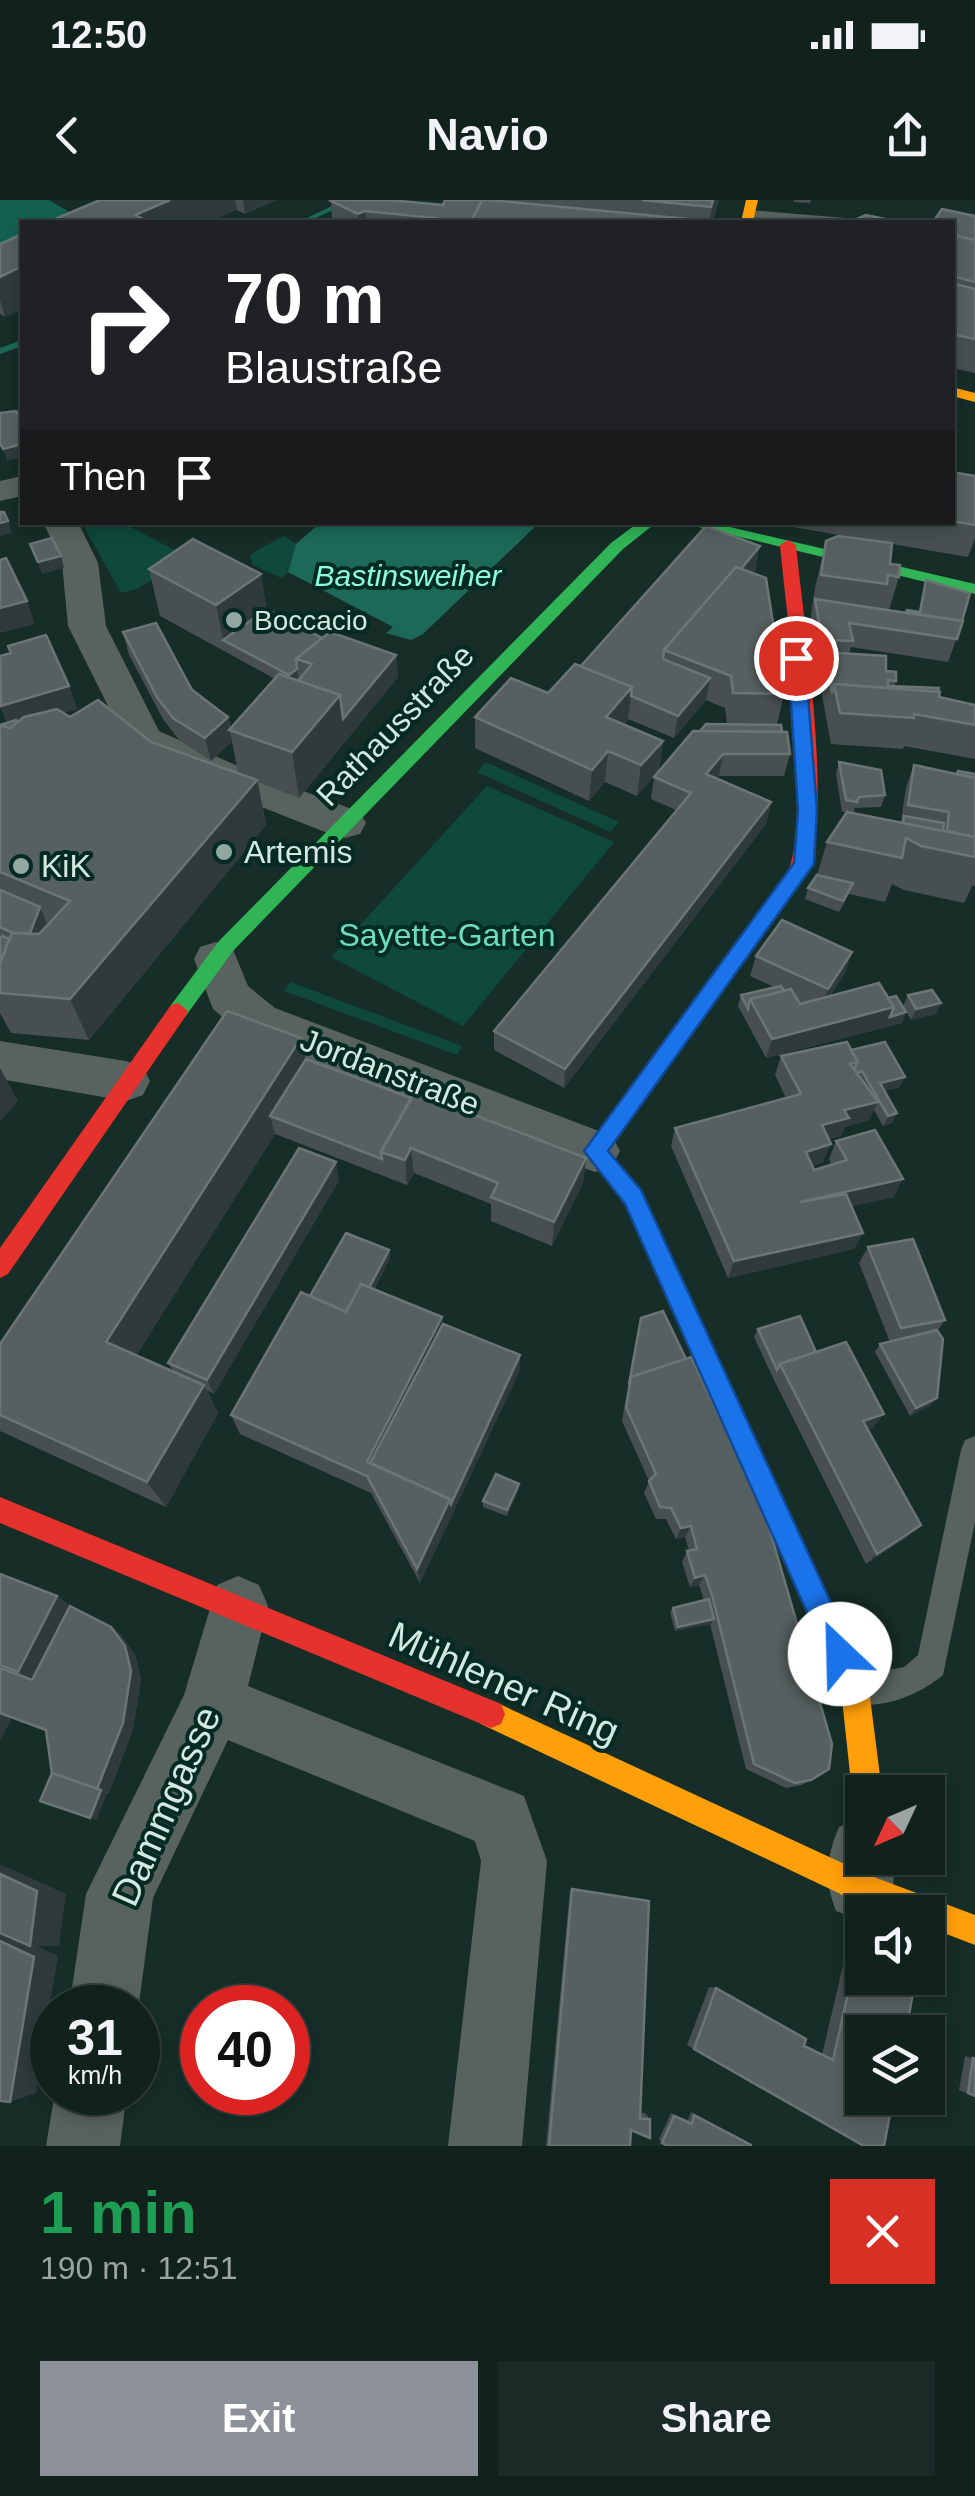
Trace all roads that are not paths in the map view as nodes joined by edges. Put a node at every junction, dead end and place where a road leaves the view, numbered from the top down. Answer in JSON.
{"nodes":[{"id":1,"x":750,"y":212,"type":"edge"},
{"id":2,"x":826,"y":220,"type":"edge"},
{"id":3,"x":61,"y":525,"type":"edge"},
{"id":4,"x":646,"y":525,"type":"edge"},
{"id":5,"x":699,"y":525,"type":"edge"},
{"id":6,"x":788,"y":544,"type":"junction"},
{"id":7,"x":973,"y":589,"type":"edge"},
{"id":8,"x":345,"y":823,"type":"junction"},
{"id":9,"x":216,"y":959,"type":"junction"},
{"id":10,"x":0,"y":1060,"type":"edge"},
{"id":11,"x":126,"y":1080,"type":"junction"},
{"id":12,"x":595,"y":1151,"type":"junction"},
{"id":13,"x":0,"y":1268,"type":"edge"},
{"id":14,"x":975,"y":1450,"type":"edge"},
{"id":15,"x":0,"y":1510,"type":"edge"},
{"id":16,"x":238,"y":1606,"type":"junction"},
{"id":17,"x":856,"y":1689,"type":"junction"},
{"id":18,"x":213,"y":1703,"type":"junction"},
{"id":19,"x":865,"y":1775,"type":"edge"},
{"id":20,"x":845,"y":1862,"type":"edge"},
{"id":21,"x":872,"y":1875,"type":"edge"},
{"id":22,"x":975,"y":1930,"type":"edge"},
{"id":23,"x":107,"y":1985,"type":"edge"},
{"id":24,"x":88,"y":2115,"type":"edge"},
{"id":25,"x":83,"y":2146,"type":"edge"},
{"id":26,"x":485,"y":2146,"type":"edge"}],
"edges":[{"from":1,"to":2,"type":"lane"},
{"from":3,"to":8,"type":"street"},
{"from":4,"to":8,"type":"street","name":"Rathausstraße"},
{"from":5,"to":6,"type":"street"},
{"from":6,"to":7,"type":"street"},
{"from":6,"to":12,"type":"street"},
{"from":8,"to":9,"type":"street","name":"Rathausstraße"},
{"from":9,"to":11,"type":"street","name":"Rathausstraße"},
{"from":9,"to":12,"type":"street","name":"Jordanstraße"},
{"from":10,"to":11,"type":"street"},
{"from":11,"to":13,"type":"street","name":"Rathausstraße"},
{"from":12,"to":17,"type":"street"},
{"from":14,"to":17,"type":"lane"},
{"from":15,"to":16,"type":"street","name":"Mühlener Ring"},
{"from":16,"to":18,"type":"street","name":"Dammgasse"},
{"from":16,"to":20,"type":"street","name":"Mühlener Ring"},
{"from":17,"to":19,"type":"street"},
{"from":18,"to":23,"type":"street","name":"Dammgasse"},
{"from":18,"to":26,"type":"street"},
{"from":21,"to":22,"type":"street","name":"Mühlener Ring"},
{"from":24,"to":25,"type":"street"}]}
